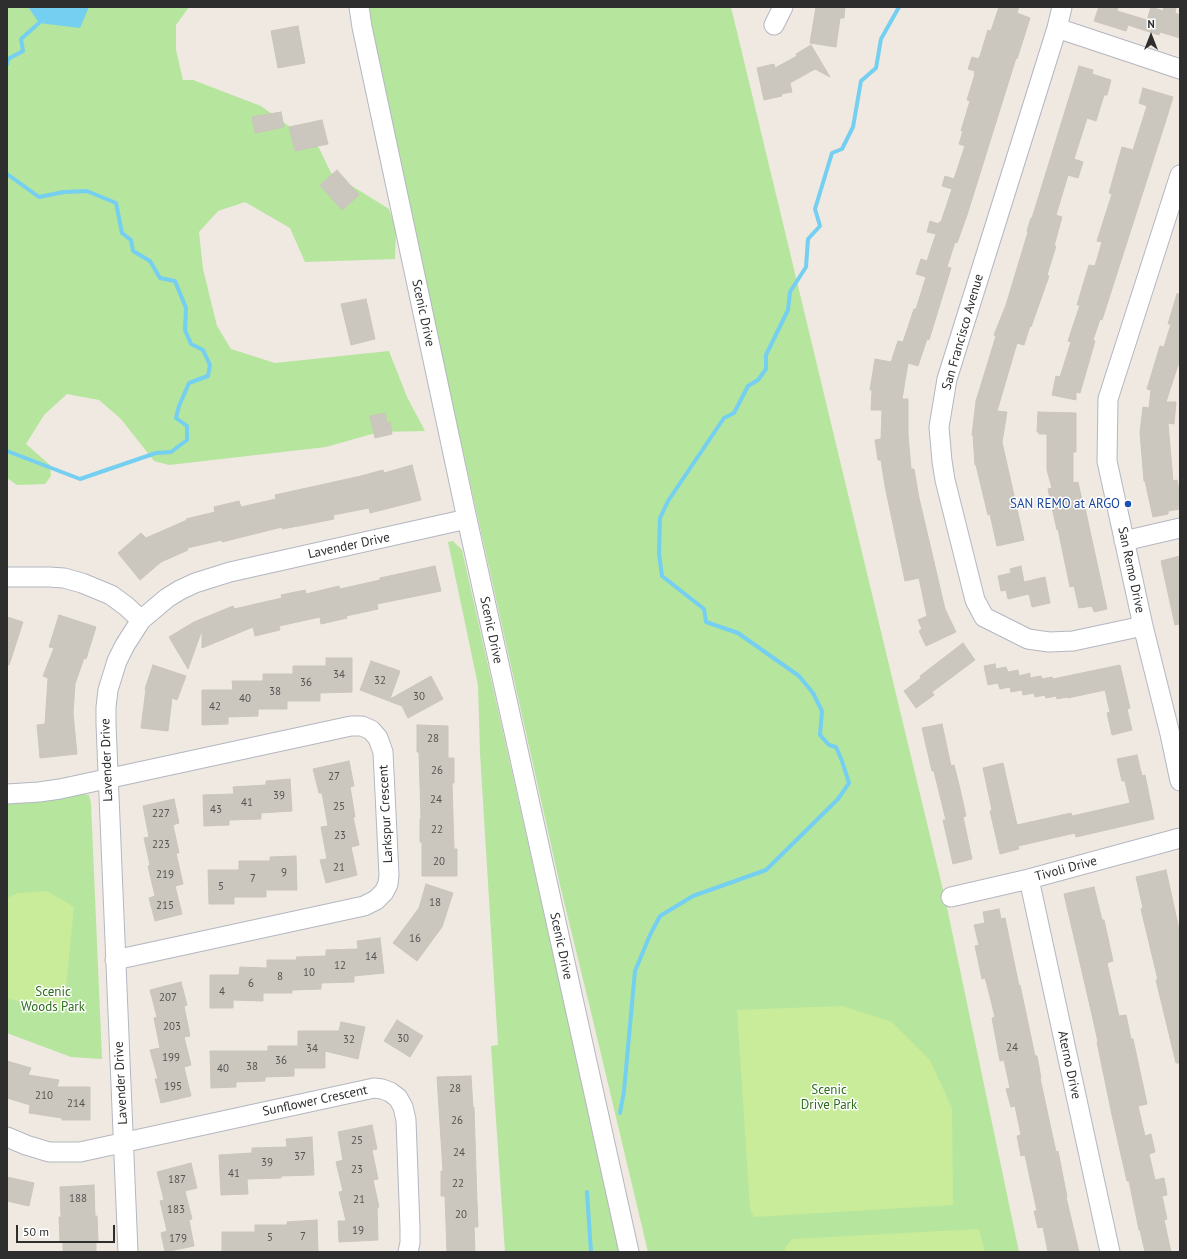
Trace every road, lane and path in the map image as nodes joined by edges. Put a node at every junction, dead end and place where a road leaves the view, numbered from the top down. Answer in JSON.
{"nodes":[{"id":1,"x":359,"y":7,"type":"edge"},
{"id":2,"x":783,"y":7,"type":"edge"},
{"id":3,"x":1062,"y":7,"type":"edge"},
{"id":4,"x":774,"y":25,"type":"dead end"},
{"id":5,"x":1057,"y":28,"type":"junction"},
{"id":6,"x":1180,"y":69,"type":"edge"},
{"id":7,"x":1180,"y":175,"type":"edge"},
{"id":8,"x":467,"y":520,"type":"junction"},
{"id":9,"x":1180,"y":528,"type":"edge"},
{"id":10,"x":1124,"y":541,"type":"junction"},
{"id":11,"x":7,"y":577,"type":"edge"},
{"id":12,"x":141,"y":620,"type":"junction"},
{"id":13,"x":1143,"y":626,"type":"junction"},
{"id":14,"x":108,"y":779,"type":"junction"},
{"id":15,"x":1180,"y":781,"type":"edge"},
{"id":16,"x":7,"y":794,"type":"edge"},
{"id":17,"x":1180,"y":838,"type":"edge"},
{"id":18,"x":1029,"y":879,"type":"junction"},
{"id":19,"x":951,"y":897,"type":"dead end"},
{"id":20,"x":115,"y":960,"type":"junction"},
{"id":21,"x":7,"y":1136,"type":"edge"},
{"id":22,"x":124,"y":1142,"type":"junction"},
{"id":23,"x":128,"y":1252,"type":"edge"},
{"id":24,"x":408,"y":1252,"type":"edge"},
{"id":25,"x":629,"y":1252,"type":"edge"},
{"id":26,"x":1110,"y":1252,"type":"edge"}],
"edges":[{"from":1,"to":8,"type":"street","name":"Scenic Drive"},
{"from":2,"to":4,"type":"street"},
{"from":3,"to":5,"type":"street","name":"San Francisco Avenue"},
{"from":5,"to":6,"type":"street"},
{"from":5,"to":13,"type":"street","name":"San Francisco Avenue"},
{"from":7,"to":10,"type":"street","name":"San Remo Drive"},
{"from":8,"to":12,"type":"street","name":"Lavender Drive"},
{"from":8,"to":25,"type":"street","name":"Scenic Drive"},
{"from":9,"to":10,"type":"street"},
{"from":10,"to":13,"type":"street","name":"San Remo Drive"},
{"from":11,"to":12,"type":"street"},
{"from":12,"to":14,"type":"street","name":"Lavender Drive"},
{"from":13,"to":15,"type":"street","name":"San Remo Drive"},
{"from":14,"to":16,"type":"street","name":"Larkspur Crescent"},
{"from":14,"to":20,"type":"street","name":"Lavender Drive"},
{"from":14,"to":20,"type":"street","name":"Larkspur Crescent"},
{"from":17,"to":18,"type":"street","name":"Tivoli Drive"},
{"from":18,"to":19,"type":"street","name":"Tivoli Drive"},
{"from":18,"to":26,"type":"street","name":"Aterno Drive"},
{"from":20,"to":22,"type":"street","name":"Lavender Drive"},
{"from":21,"to":22,"type":"street","name":"Sunflower Crescent"},
{"from":22,"to":23,"type":"street","name":"Lavender Drive"},
{"from":22,"to":24,"type":"street","name":"Sunflower Crescent"}]}
